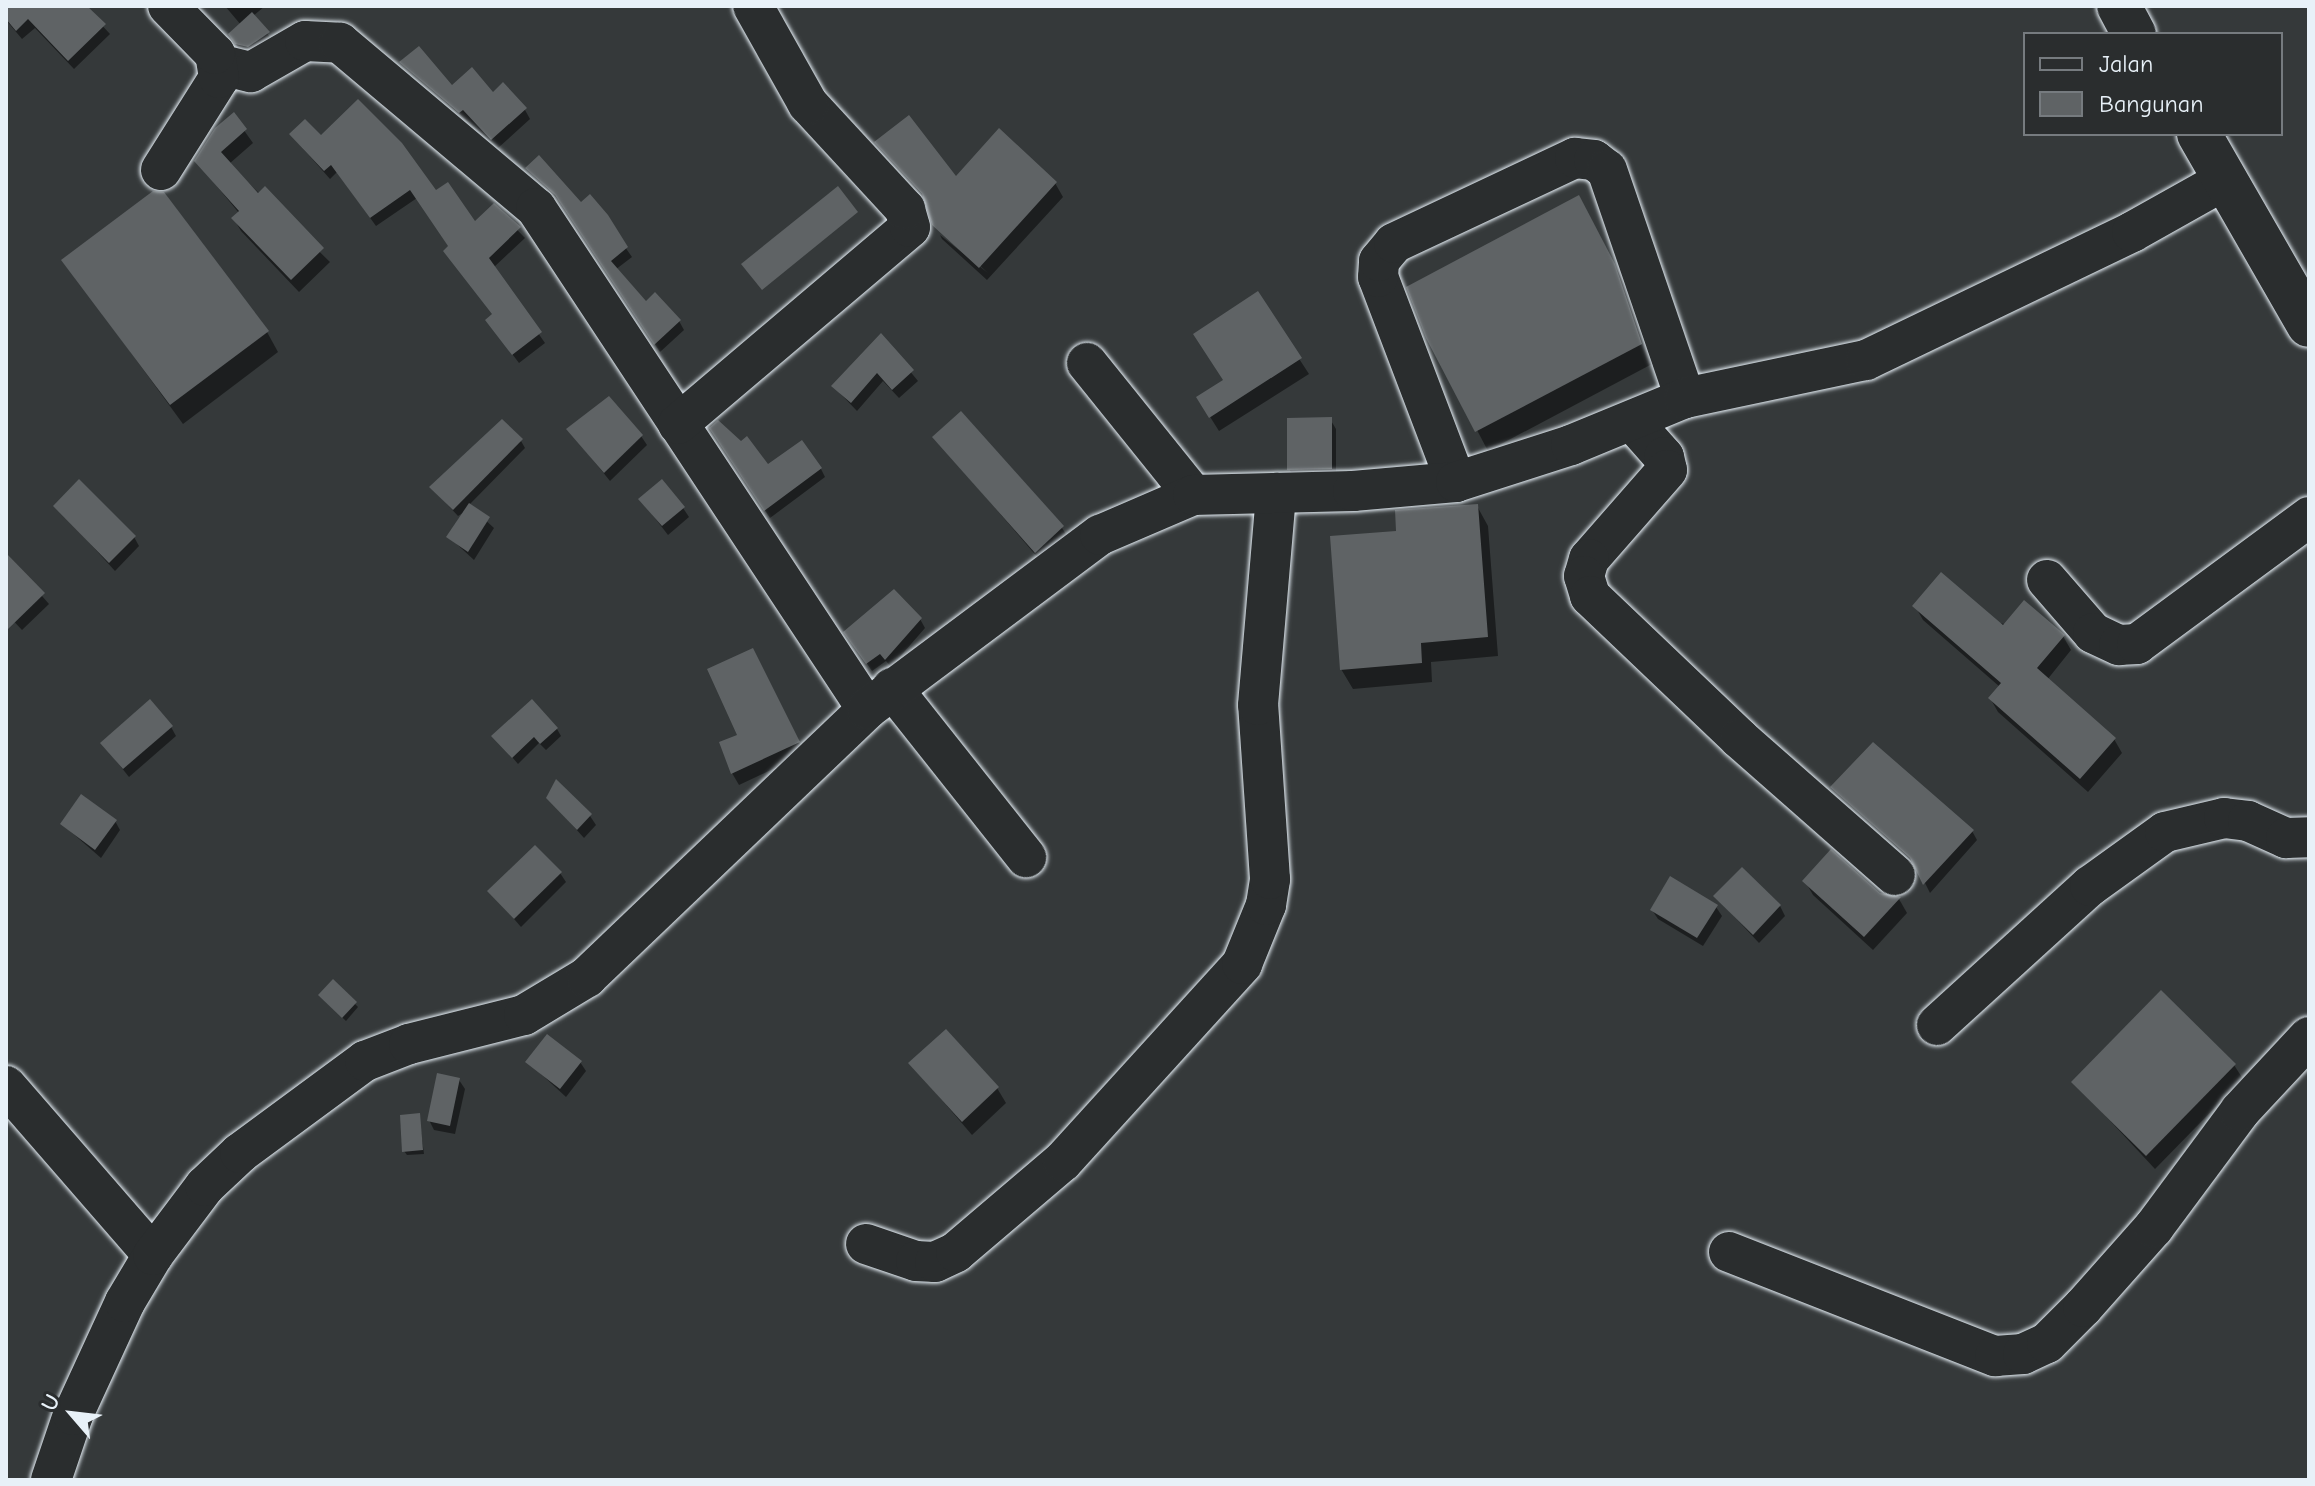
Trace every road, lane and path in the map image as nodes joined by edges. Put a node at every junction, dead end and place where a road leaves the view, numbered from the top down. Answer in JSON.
{"nodes":[{"id":1,"x":168,"y":6,"type":"edge"},
{"id":2,"x":753,"y":6,"type":"edge"},
{"id":3,"x":2119,"y":6,"type":"edge"},
{"id":4,"x":2129,"y":6,"type":"edge"},
{"id":5,"x":2133,"y":32,"type":"edge"},
{"id":6,"x":2143,"y":32,"type":"edge"},
{"id":7,"x":218,"y":64,"type":"junction"},
{"id":8,"x":2192,"y":136,"type":"edge"},
{"id":9,"x":2200,"y":136,"type":"edge"},
{"id":10,"x":161,"y":170,"type":"dead end"},
{"id":11,"x":2223,"y":181,"type":"junction"},
{"id":12,"x":2309,"y":325,"type":"edge"},
{"id":13,"x":1087,"y":363,"type":"dead end"},
{"id":14,"x":1685,"y":398,"type":"junction"},
{"id":15,"x":1632,"y":421,"type":"junction"},
{"id":16,"x":678,"y":424,"type":"junction"},
{"id":17,"x":1456,"y":482,"type":"junction"},
{"id":18,"x":1276,"y":493,"type":"junction"},
{"id":19,"x":1193,"y":495,"type":"junction"},
{"id":20,"x":2309,"y":517,"type":"edge"},
{"id":21,"x":2047,"y":580,"type":"dead end"},
{"id":22,"x":880,"y":699,"type":"junction"},
{"id":23,"x":2309,"y":837,"type":"edge"},
{"id":24,"x":1026,"y":857,"type":"dead end"},
{"id":25,"x":1895,"y":875,"type":"dead end"},
{"id":26,"x":1937,"y":1025,"type":"dead end"},
{"id":27,"x":2309,"y":1037,"type":"edge"},
{"id":28,"x":6,"y":1086,"type":"edge"},
{"id":29,"x":866,"y":1244,"type":"dead end"},
{"id":30,"x":1729,"y":1252,"type":"dead end"},
{"id":31,"x":153,"y":1255,"type":"junction"},
{"id":32,"x":51,"y":1480,"type":"edge"}],
"edges":[{"from":1,"to":7,"type":"street"},
{"from":2,"to":16,"type":"street"},
{"from":3,"to":5,"type":"main road"},
{"from":4,"to":6,"type":"main road"},
{"from":7,"to":10,"type":"street"},
{"from":7,"to":16,"type":"street"},
{"from":8,"to":11,"type":"main road"},
{"from":9,"to":11,"type":"main road"},
{"from":11,"to":12,"type":"main road"},
{"from":11,"to":14,"type":"street"},
{"from":13,"to":19,"type":"street"},
{"from":14,"to":15,"type":"street"},
{"from":14,"to":17,"type":"street"},
{"from":15,"to":17,"type":"street"},
{"from":15,"to":25,"type":"street"},
{"from":16,"to":22,"type":"street"},
{"from":17,"to":18,"type":"street"},
{"from":18,"to":19,"type":"street"},
{"from":18,"to":29,"type":"street"},
{"from":19,"to":22,"type":"street"},
{"from":20,"to":21,"type":"street"},
{"from":22,"to":24,"type":"street"},
{"from":22,"to":31,"type":"street"},
{"from":23,"to":26,"type":"street"},
{"from":27,"to":30,"type":"street"},
{"from":28,"to":31,"type":"street"},
{"from":31,"to":32,"type":"street"}]}
